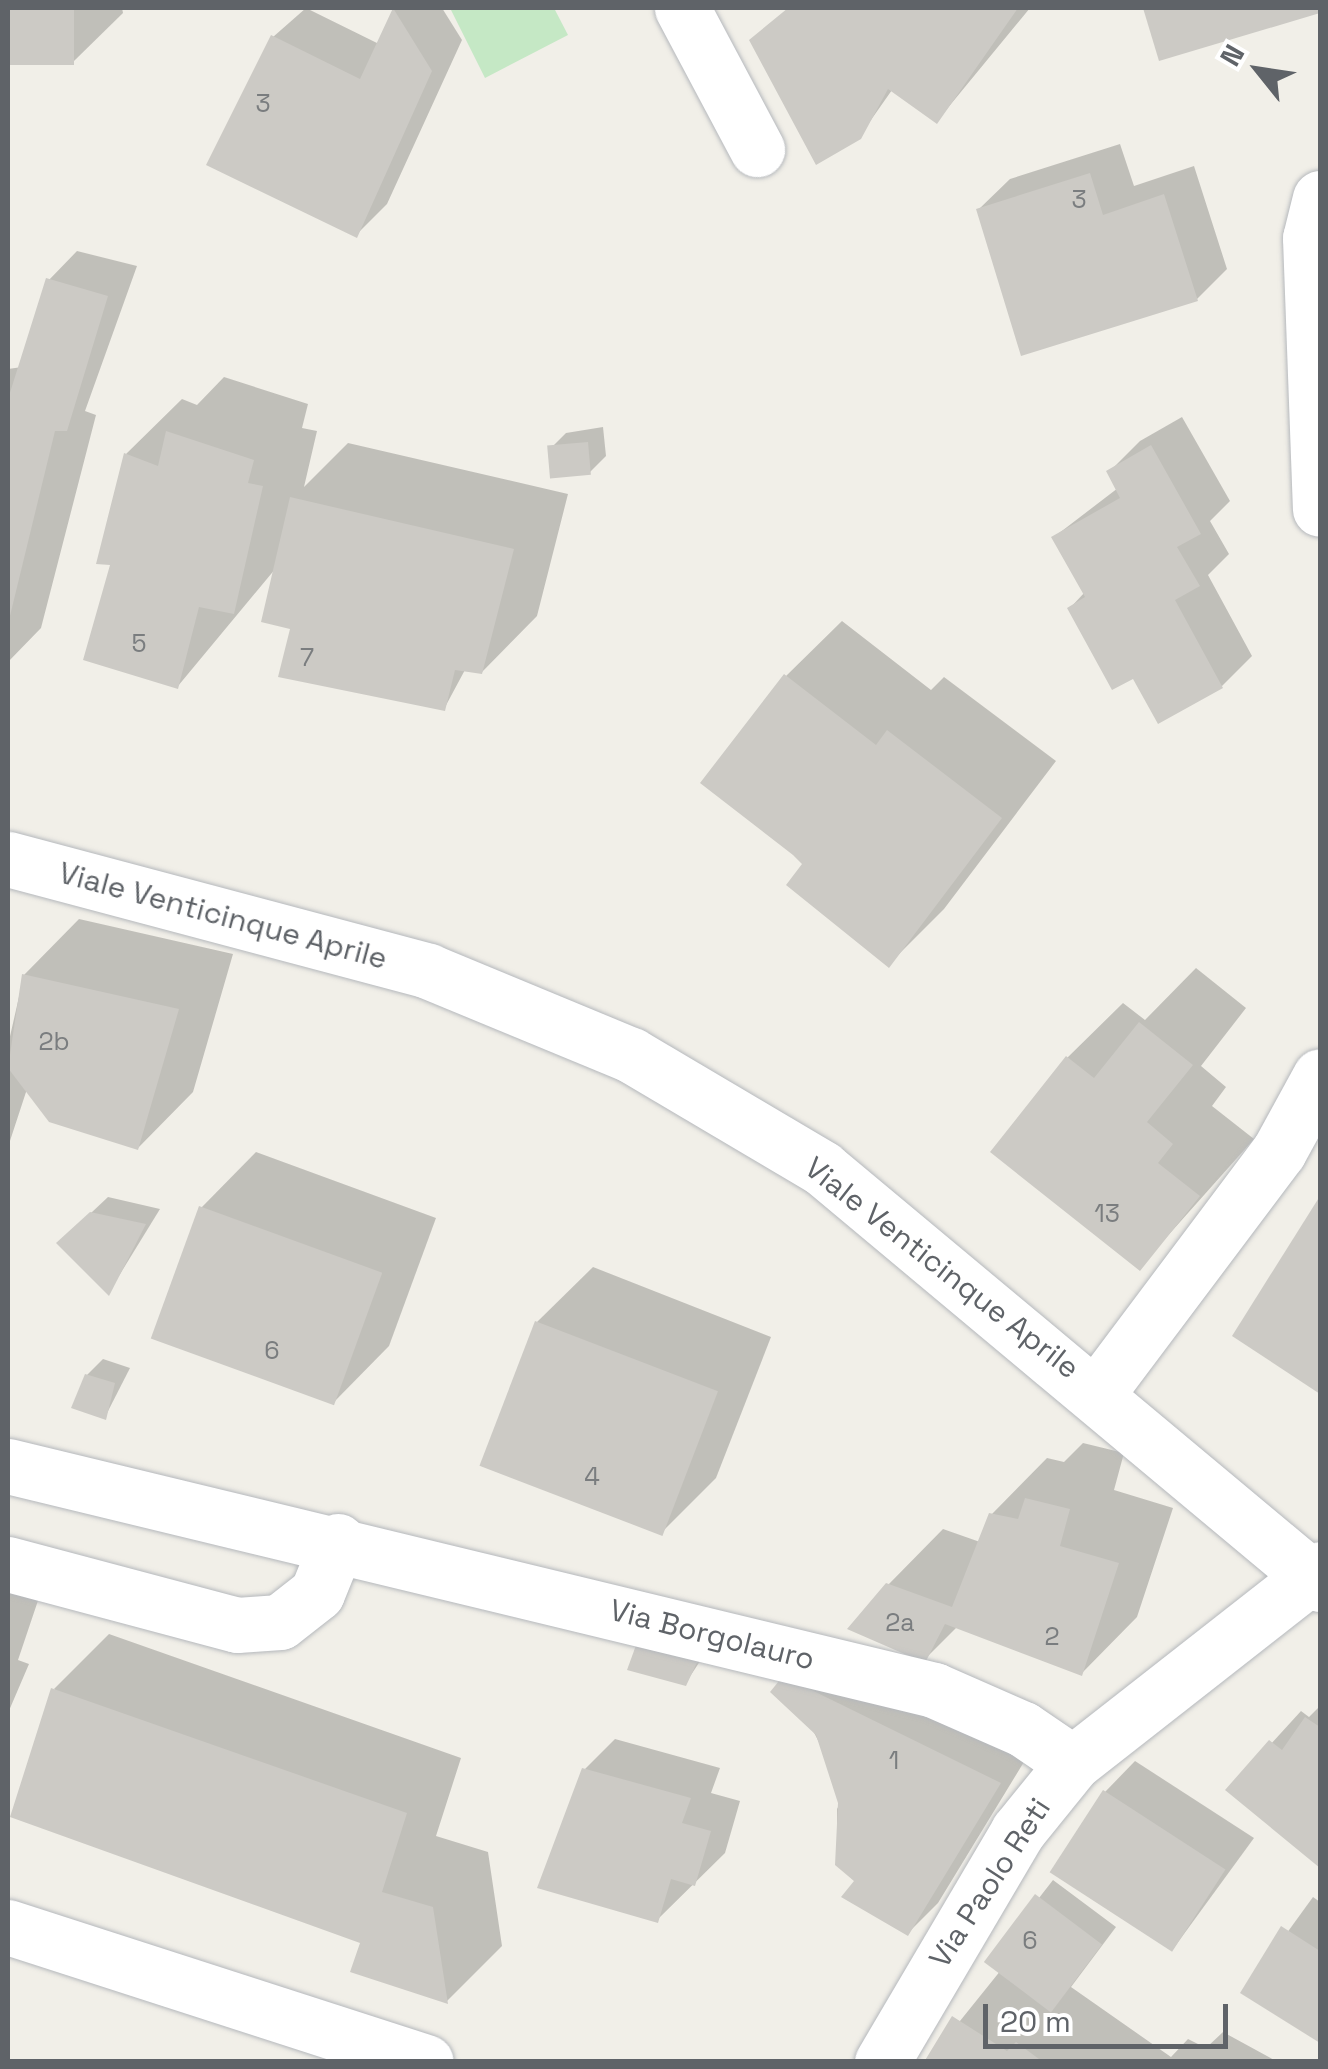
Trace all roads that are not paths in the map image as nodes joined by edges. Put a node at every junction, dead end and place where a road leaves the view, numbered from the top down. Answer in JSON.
{"nodes":[{"id":1,"x":682,"y":8,"type":"edge"},
{"id":2,"x":757,"y":150,"type":"dead end"},
{"id":3,"x":1320,"y":198,"type":"edge"},
{"id":4,"x":1320,"y":509,"type":"edge"},
{"id":5,"x":8,"y":859,"type":"edge"},
{"id":6,"x":1320,"y":1076,"type":"edge"},
{"id":7,"x":1098,"y":1392,"type":"junction"},
{"id":8,"x":8,"y":1466,"type":"edge"},
{"id":9,"x":338,"y":1540,"type":"junction"},
{"id":10,"x":8,"y":1564,"type":"edge"},
{"id":11,"x":1317,"y":1576,"type":"edge"},
{"id":12,"x":1073,"y":1763,"type":"junction"},
{"id":13,"x":8,"y":1927,"type":"edge"},
{"id":14,"x":426,"y":2062,"type":"edge"},
{"id":15,"x":882,"y":2062,"type":"edge"}],
"edges":[{"from":1,"to":2,"type":"street"},
{"from":3,"to":4,"type":"street"},
{"from":5,"to":7,"type":"street","name":"Viale Venticinque Aprile"},
{"from":6,"to":7,"type":"street"},
{"from":7,"to":11,"type":"street","name":"Viale Venticinque Aprile"},
{"from":8,"to":9,"type":"street","name":"Via Borgolauro"},
{"from":9,"to":10,"type":"street"},
{"from":9,"to":12,"type":"street","name":"Via Borgolauro"},
{"from":11,"to":12,"type":"street","name":"Via Paolo Reti"},
{"from":12,"to":15,"type":"street","name":"Via Paolo Reti"},
{"from":13,"to":14,"type":"street"}]}
